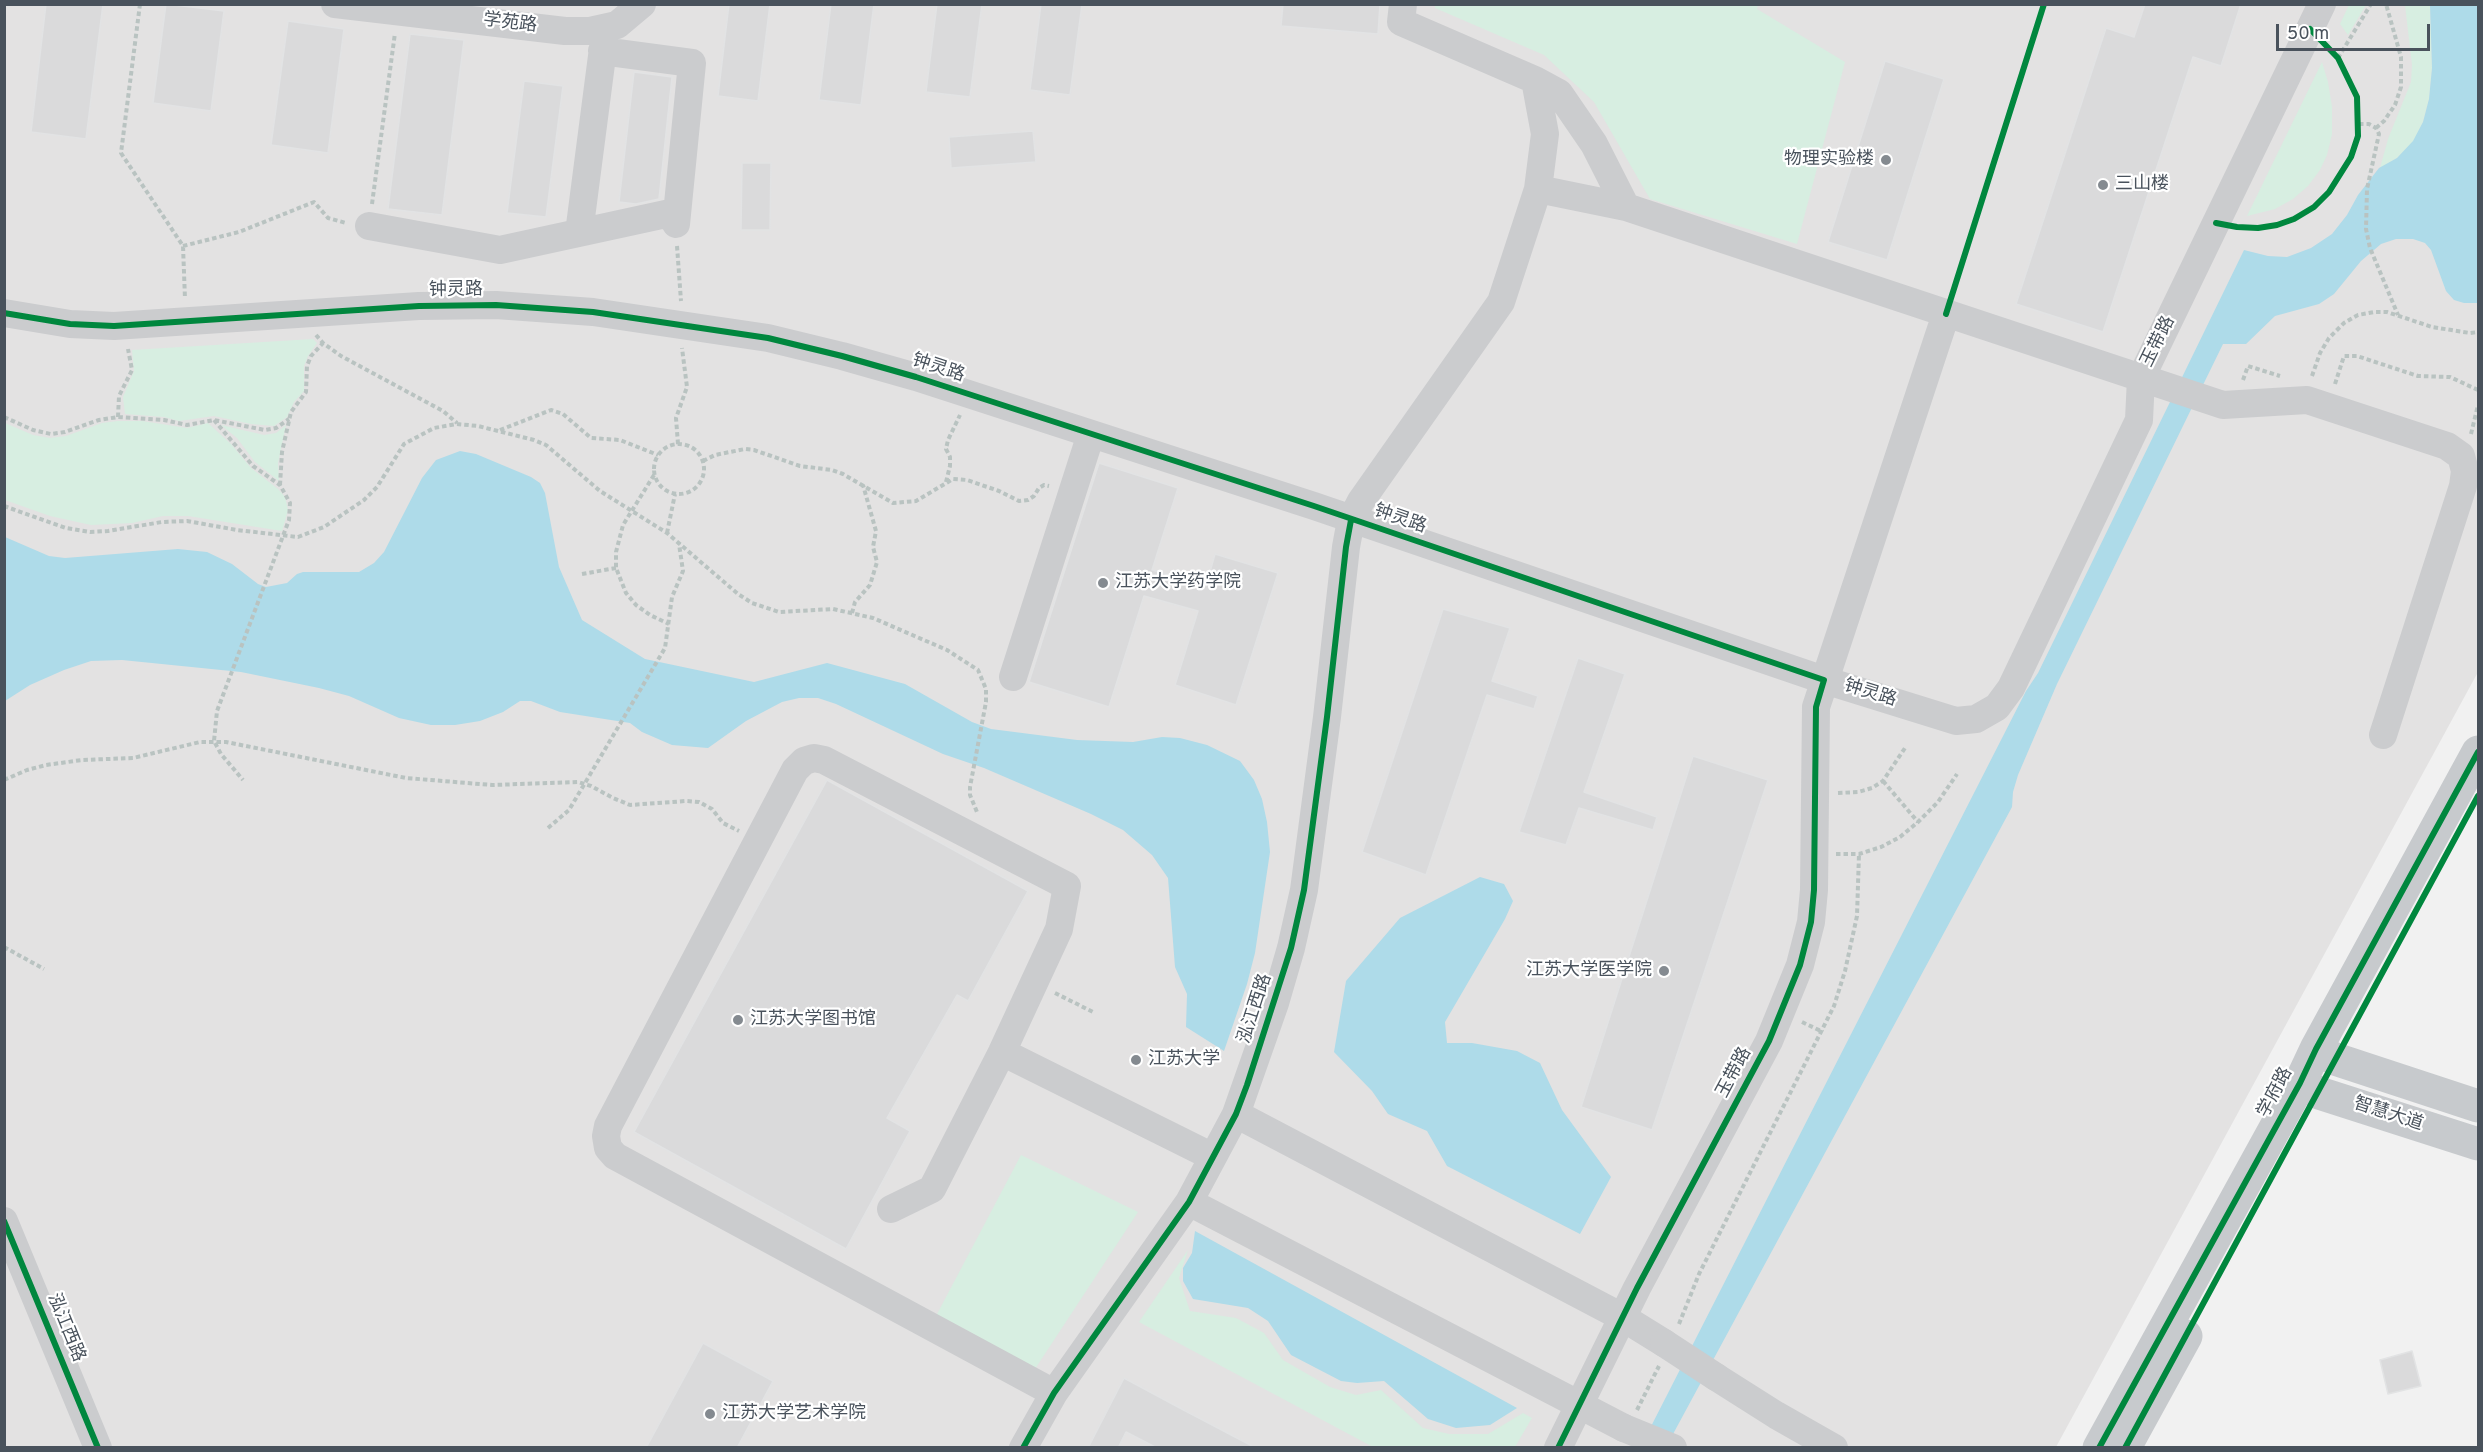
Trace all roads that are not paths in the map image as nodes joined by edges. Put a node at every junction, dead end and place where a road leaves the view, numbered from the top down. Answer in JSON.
{"nodes":[{"id":1,"x":335,"y":4,"type":"edge"},
{"id":2,"x":642,"y":4,"type":"edge"},
{"id":3,"x":1403,"y":4,"type":"edge"},
{"id":4,"x":2316,"y":17,"type":"edge"},
{"id":5,"x":603,"y":40,"type":"junction"},
{"id":6,"x":1535,"y":80,"type":"junction"},
{"id":7,"x":1538,"y":189,"type":"junction"},
{"id":8,"x":1626,"y":207,"type":"junction"},
{"id":9,"x":369,"y":226,"type":"road end"},
{"id":10,"x":579,"y":233,"type":"junction"},
{"id":11,"x":4,"y":313,"type":"edge"},
{"id":12,"x":1946,"y":314,"type":"junction"},
{"id":13,"x":2141,"y":378,"type":"junction"},
{"id":14,"x":1091,"y":434,"type":"junction"},
{"id":15,"x":1351,"y":520,"type":"junction"},
{"id":16,"x":1013,"y":677,"type":"dead end"},
{"id":17,"x":1824,"y":680,"type":"junction"},
{"id":18,"x":1956,"y":721,"type":"joint"},
{"id":19,"x":2384,"y":735,"type":"dead end"},
{"id":20,"x":2478,"y":752,"type":"edge"},
{"id":21,"x":2478,"y":796,"type":"edge"},
{"id":22,"x":1002,"y":1052,"type":"junction"},
{"id":23,"x":2325,"y":1054,"type":"junction"},
{"id":24,"x":2309,"y":1088,"type":"junction"},
{"id":25,"x":2478,"y":1106,"type":"edge"},
{"id":26,"x":1236,"y":1114,"type":"junction"},
{"id":27,"x":2478,"y":1144,"type":"edge"},
{"id":28,"x":1213,"y":1157,"type":"junction"},
{"id":29,"x":1189,"y":1202,"type":"junction"},
{"id":30,"x":891,"y":1209,"type":"dead end"},
{"id":31,"x":4,"y":1221,"type":"edge"},
{"id":32,"x":12,"y":1261,"type":"edge"},
{"id":33,"x":1622,"y":1317,"type":"junction"},
{"id":34,"x":1054,"y":1393,"type":"junction"},
{"id":35,"x":1579,"y":1407,"type":"junction"},
{"id":36,"x":98,"y":1448,"type":"edge"},
{"id":37,"x":1023,"y":1448,"type":"edge"},
{"id":38,"x":1558,"y":1448,"type":"edge"},
{"id":39,"x":1673,"y":1448,"type":"edge"},
{"id":40,"x":1834,"y":1448,"type":"edge"},
{"id":41,"x":2099,"y":1448,"type":"edge"},
{"id":42,"x":2125,"y":1448,"type":"edge"}],
"edges":[{"from":1,"to":5,"type":"lane","name":"学苑路"},
{"from":2,"to":5,"type":"lane","name":"学苑路"},
{"from":3,"to":6,"type":"lane"},
{"from":4,"to":13,"type":"lane","name":"玉带路"},
{"from":5,"to":10,"type":"lane"},
{"from":5,"to":10,"type":"lane"},
{"from":6,"to":7,"type":"lane","name":"泓江西路"},
{"from":6,"to":8,"type":"lane"},
{"from":7,"to":8,"type":"lane"},
{"from":7,"to":15,"type":"lane","name":"泓江西路"},
{"from":8,"to":12,"type":"lane"},
{"from":9,"to":10,"type":"lane"},
{"from":11,"to":14,"type":"lane","name":"钟灵路"},
{"from":12,"to":13,"type":"lane"},
{"from":12,"to":17,"type":"lane","name":"玉带路"},
{"from":13,"to":18,"type":"lane","name":"玉带路"},
{"from":13,"to":19,"type":"lane"},
{"from":14,"to":15,"type":"lane","name":"钟灵路"},
{"from":14,"to":16,"type":"lane"},
{"from":15,"to":17,"type":"lane","name":"钟灵路"},
{"from":15,"to":26,"type":"lane","name":"泓江西路"},
{"from":17,"to":18,"type":"lane","name":"钟灵路"},
{"from":17,"to":33,"type":"lane","name":"玉带路"},
{"from":20,"to":23,"type":"main road","name":"学府路"},
{"from":21,"to":23,"type":"main road","name":"学府路"},
{"from":22,"to":28,"type":"lane"},
{"from":22,"to":30,"type":"lane"},
{"from":22,"to":34,"type":"lane"},
{"from":23,"to":24,"type":"main road","name":"学府路"},
{"from":23,"to":25,"type":"main road","name":"智慧大道"},
{"from":24,"to":27,"type":"main road","name":"智慧大道"},
{"from":24,"to":41,"type":"main road","name":"学府路"},
{"from":24,"to":42,"type":"main road","name":"学府路"},
{"from":26,"to":28,"type":"lane","name":"泓江西路"},
{"from":26,"to":33,"type":"lane"},
{"from":28,"to":29,"type":"lane","name":"泓江西路"},
{"from":29,"to":34,"type":"lane","name":"泓江西路"},
{"from":29,"to":35,"type":"lane"},
{"from":31,"to":32,"type":"lane","name":"泓江西路"},
{"from":32,"to":36,"type":"lane","name":"泓江西路"},
{"from":33,"to":35,"type":"lane","name":"玉带路"},
{"from":33,"to":40,"type":"lane","bridge":true},
{"from":34,"to":37,"type":"lane","name":"泓江西路"},
{"from":35,"to":38,"type":"lane","name":"玉带路"},
{"from":35,"to":39,"type":"lane","bridge":true}]}
